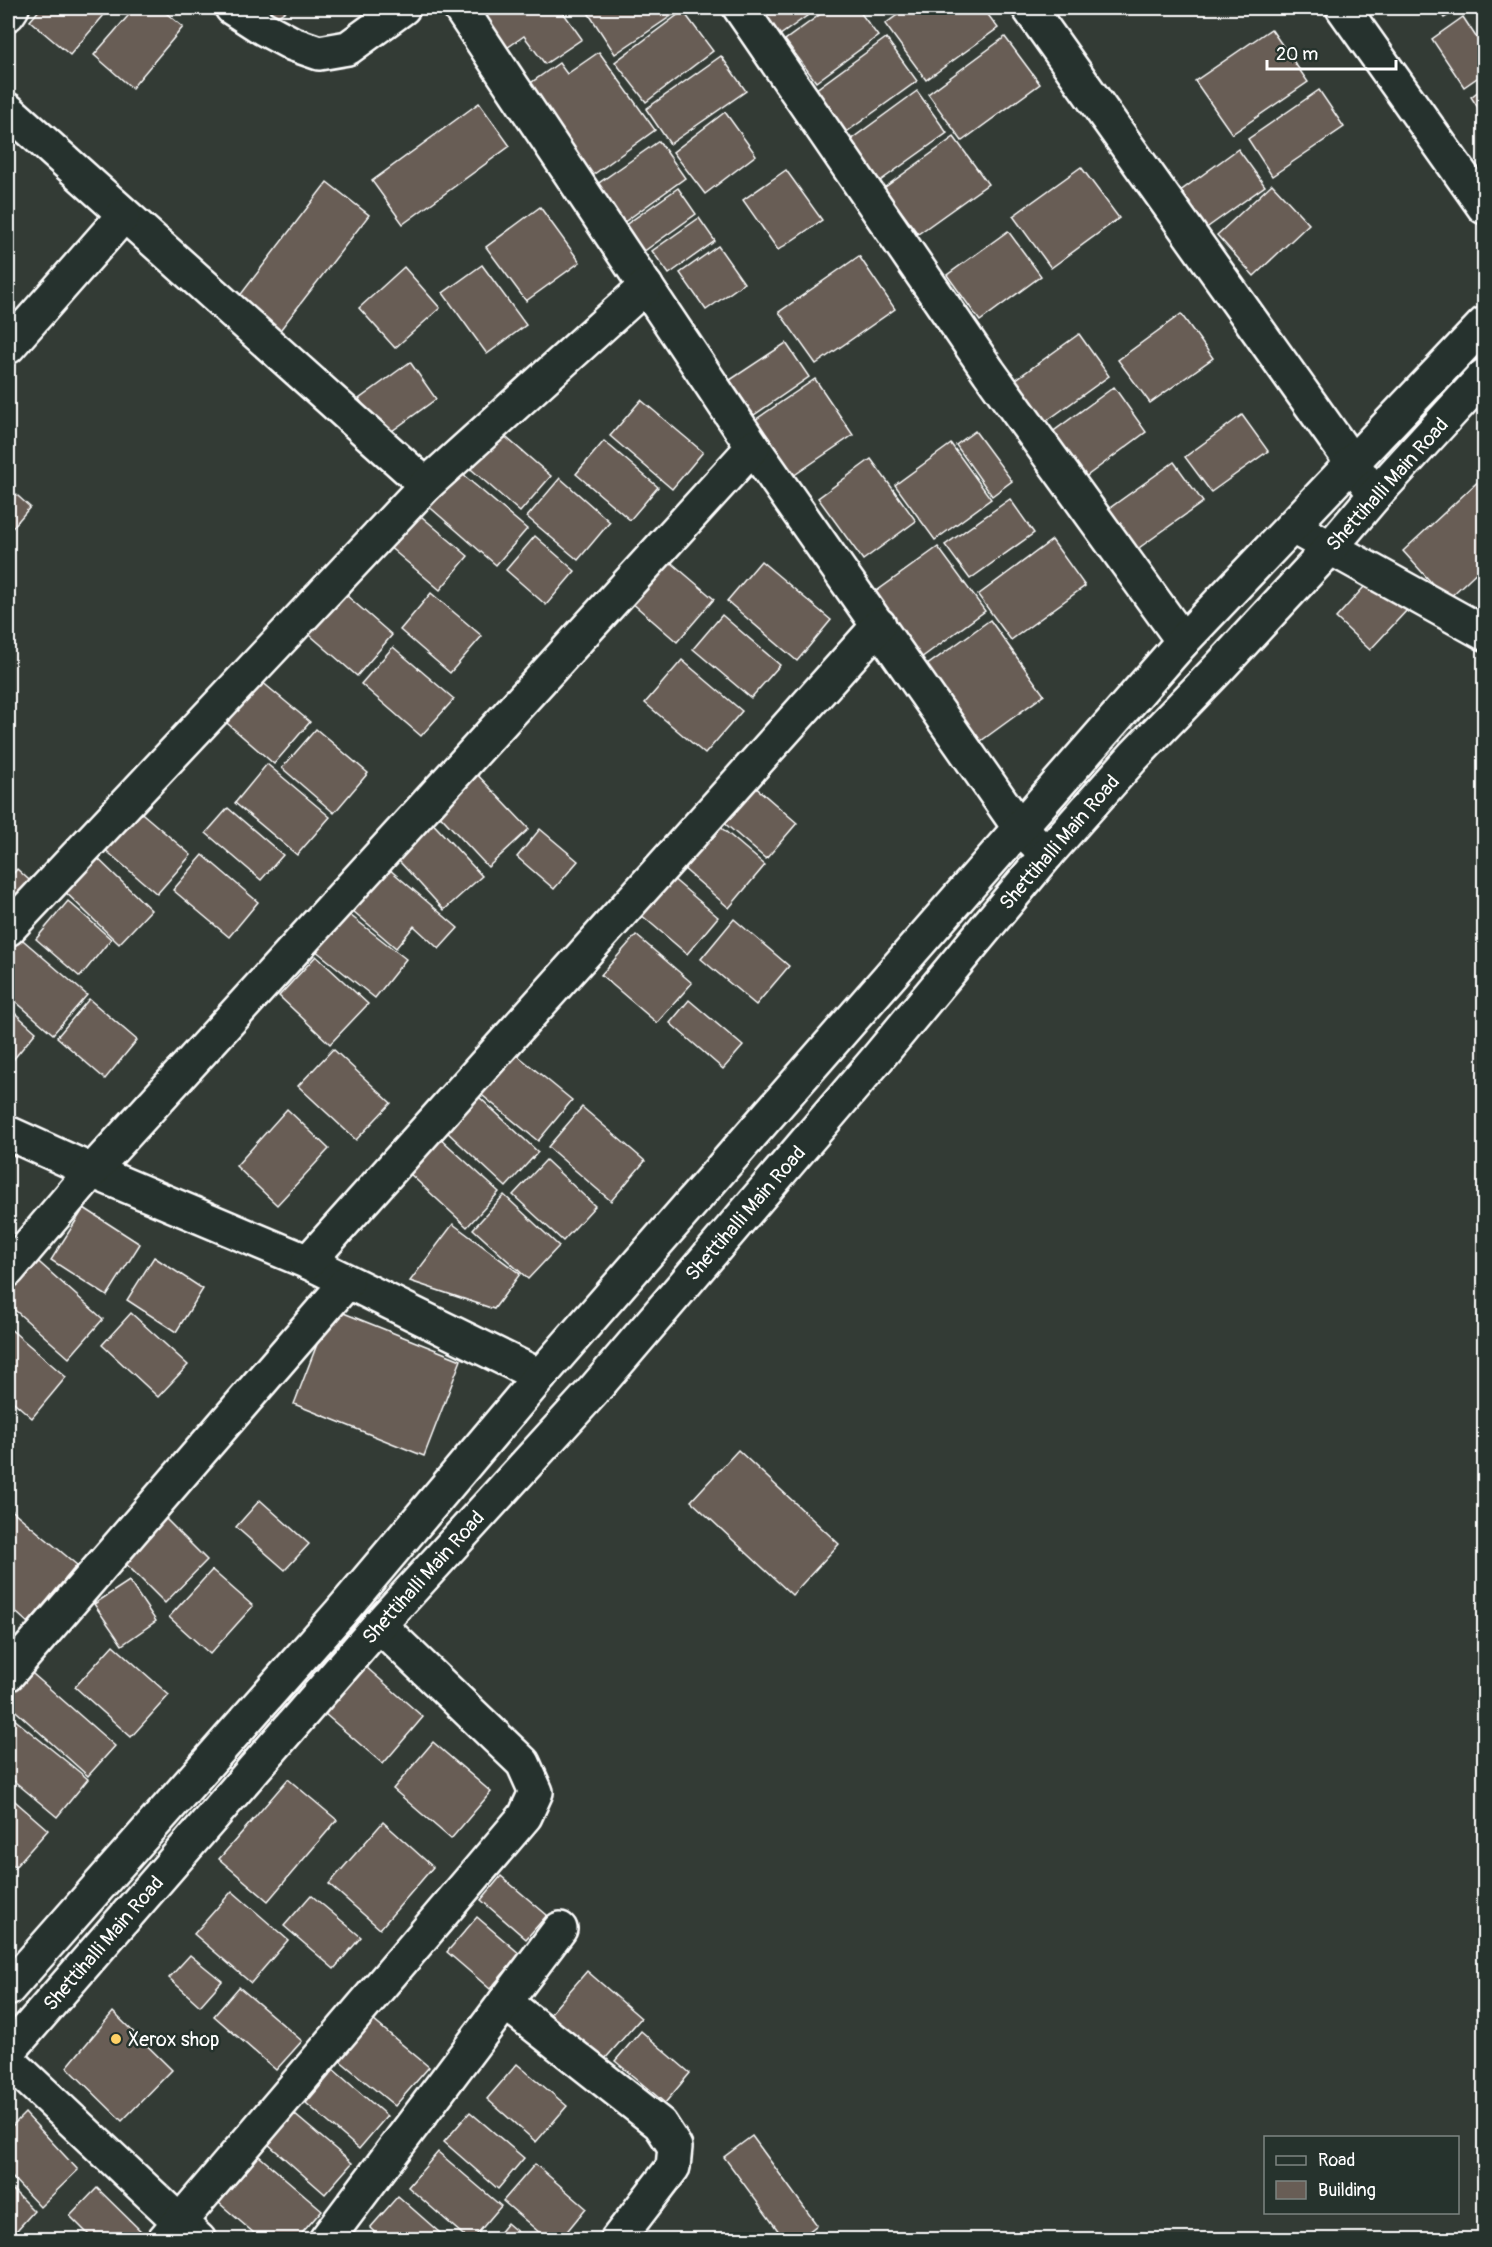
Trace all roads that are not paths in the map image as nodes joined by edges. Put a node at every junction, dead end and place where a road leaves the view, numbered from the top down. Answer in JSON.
{"nodes":[{"id":1,"x":12,"y":8,"type":"edge"},
{"id":2,"x":231,"y":8,"type":"edge"},
{"id":3,"x":403,"y":8,"type":"edge"},
{"id":4,"x":460,"y":8,"type":"edge"},
{"id":5,"x":740,"y":8,"type":"edge"},
{"id":6,"x":1029,"y":8,"type":"edge"},
{"id":7,"x":1342,"y":8,"type":"edge"},
{"id":8,"x":8,"y":14,"type":"edge"},
{"id":9,"x":8,"y":110,"type":"edge"},
{"id":10,"x":1485,"y":207,"type":"edge"},
{"id":11,"x":123,"y":216,"type":"junction"},
{"id":12,"x":646,"y":286,"type":"junction"},
{"id":13,"x":1485,"y":324,"type":"edge"},
{"id":14,"x":8,"y":347,"type":"edge"},
{"id":15,"x":1485,"y":376,"type":"edge"},
{"id":16,"x":753,"y":447,"type":"junction"},
{"id":17,"x":1352,"y":465,"type":"junction"},
{"id":18,"x":426,"y":485,"type":"junction"},
{"id":19,"x":1375,"y":495,"type":"junction"},
{"id":20,"x":1293,"y":527,"type":"junction"},
{"id":21,"x":1330,"y":548,"type":"junction"},
{"id":22,"x":879,"y":625,"type":"junction"},
{"id":23,"x":1485,"y":633,"type":"edge"},
{"id":24,"x":1183,"y":641,"type":"junction"},
{"id":25,"x":1019,"y":827,"type":"junction"},
{"id":26,"x":1047,"y":854,"type":"junction"},
{"id":27,"x":8,"y":929,"type":"edge"},
{"id":28,"x":8,"y":1133,"type":"edge"},
{"id":29,"x":92,"y":1171,"type":"junction"},
{"id":30,"x":308,"y":1262,"type":"junction"},
{"id":31,"x":8,"y":1270,"type":"edge"},
{"id":32,"x":348,"y":1282,"type":"junction"},
{"id":33,"x":540,"y":1376,"type":"junction"},
{"id":34,"x":379,"y":1625,"type":"junction"},
{"id":35,"x":8,"y":1674,"type":"edge"},
{"id":36,"x":560,"y":1929,"type":"dead end"},
{"id":37,"x":8,"y":1989,"type":"edge"},
{"id":38,"x":505,"y":2002,"type":"junction"},
{"id":39,"x":8,"y":2052,"type":"edge"},
{"id":40,"x":8,"y":2060,"type":"edge"},
{"id":41,"x":181,"y":2233,"type":"edge"},
{"id":42,"x":326,"y":2240,"type":"edge"},
{"id":43,"x":617,"y":2240,"type":"edge"}],
"edges":[{"from":1,"to":8,"type":"street"},
{"from":2,"to":3,"type":"street"},
{"from":4,"to":12,"type":"street"},
{"from":5,"to":24,"type":"street"},
{"from":6,"to":17,"type":"street"},
{"from":7,"to":10,"type":"street"},
{"from":9,"to":11,"type":"street"},
{"from":11,"to":14,"type":"street"},
{"from":11,"to":18,"type":"street"},
{"from":12,"to":16,"type":"street"},
{"from":12,"to":18,"type":"street"},
{"from":13,"to":17,"type":"street","name":"Shettihalli Main Road"},
{"from":15,"to":19,"type":"street","name":"Shettihalli Main Road"},
{"from":16,"to":22,"type":"street"},
{"from":16,"to":29,"type":"street"},
{"from":17,"to":19,"type":"street"},
{"from":17,"to":20,"type":"street","name":"Shettihalli Main Road"},
{"from":18,"to":27,"type":"street"},
{"from":19,"to":21,"type":"street","name":"Shettihalli Main Road"},
{"from":20,"to":21,"type":"street"},
{"from":20,"to":24,"type":"street","name":"Shettihalli Main Road"},
{"from":21,"to":23,"type":"street"},
{"from":21,"to":26,"type":"street","name":"Shettihalli Main Road"},
{"from":22,"to":25,"type":"street"},
{"from":22,"to":30,"type":"street"},
{"from":24,"to":25,"type":"street","name":"Shettihalli Main Road"},
{"from":25,"to":26,"type":"street"},
{"from":25,"to":33,"type":"street","name":"Shettihalli Main Road"},
{"from":26,"to":34,"type":"street","name":"Shettihalli Main Road"},
{"from":28,"to":29,"type":"street"},
{"from":29,"to":30,"type":"street"},
{"from":29,"to":31,"type":"street"},
{"from":30,"to":32,"type":"street"},
{"from":32,"to":33,"type":"street"},
{"from":32,"to":35,"type":"street"},
{"from":33,"to":37,"type":"street","name":"Shettihalli Main Road"},
{"from":34,"to":39,"type":"street","name":"Shettihalli Main Road"},
{"from":34,"to":41,"type":"street"},
{"from":36,"to":38,"type":"street"},
{"from":38,"to":42,"type":"street"},
{"from":38,"to":43,"type":"street"},
{"from":40,"to":41,"type":"street"}]}
